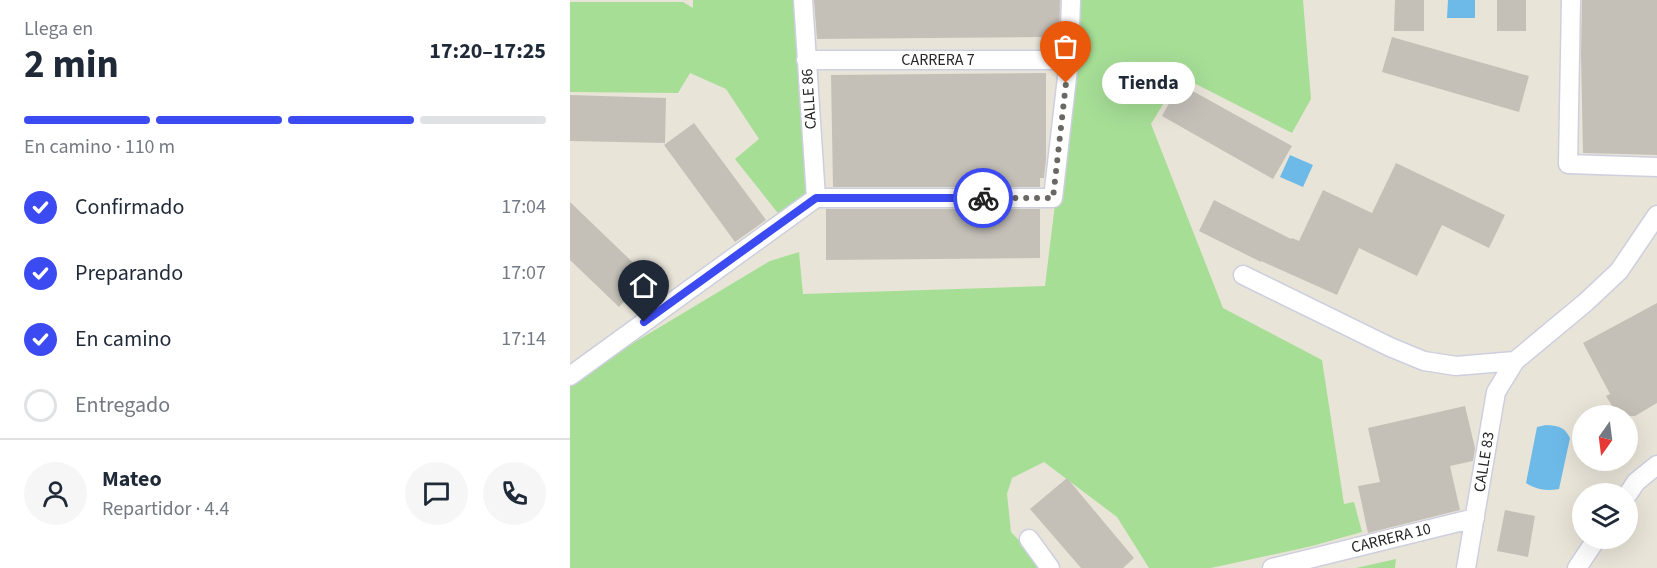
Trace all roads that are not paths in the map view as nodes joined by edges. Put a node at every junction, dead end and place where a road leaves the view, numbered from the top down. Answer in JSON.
{"nodes":[{"id":1,"x":803,"y":0,"type":"edge"},
{"id":2,"x":1071,"y":0,"type":"edge"},
{"id":3,"x":1571,"y":0,"type":"edge"},
{"id":4,"x":806,"y":60,"type":"junction"},
{"id":5,"x":1069,"y":60,"type":"junction"},
{"id":6,"x":1657,"y":167,"type":"edge"},
{"id":7,"x":816,"y":198,"type":"junction"},
{"id":8,"x":1657,"y":214,"type":"edge"},
{"id":9,"x":1243,"y":276,"type":"dead end"},
{"id":10,"x":1515,"y":361,"type":"junction"},
{"id":11,"x":570,"y":376,"type":"edge"},
{"id":12,"x":1657,"y":465,"type":"edge"},
{"id":13,"x":1635,"y":483,"type":"edge"},
{"id":14,"x":1475,"y":518,"type":"junction"},
{"id":15,"x":1029,"y":539,"type":"dead end"},
{"id":16,"x":1590,"y":549,"type":"edge"},
{"id":17,"x":1340,"y":559,"type":"edge"},
{"id":18,"x":1050,"y":568,"type":"edge"},
{"id":19,"x":1272,"y":568,"type":"edge"},
{"id":20,"x":1466,"y":568,"type":"edge"},
{"id":21,"x":1577,"y":568,"type":"edge"}],
"edges":[{"from":1,"to":4,"type":"street","name":"CALLE 86"},
{"from":2,"to":5,"type":"street"},
{"from":3,"to":6,"type":"street"},
{"from":4,"to":5,"type":"street","name":"CARRERA 7"},
{"from":4,"to":7,"type":"street","name":"CALLE 86"},
{"from":5,"to":7,"type":"street"},
{"from":7,"to":11,"type":"street"},
{"from":8,"to":10,"type":"street","name":"CALLE 83"},
{"from":9,"to":10,"type":"street"},
{"from":10,"to":14,"type":"street","name":"CALLE 83"},
{"from":12,"to":13,"type":"street"},
{"from":14,"to":17,"type":"street","name":"CARRERA 10"},
{"from":14,"to":20,"type":"street","name":"CALLE 83"},
{"from":15,"to":18,"type":"street"},
{"from":16,"to":21,"type":"street"},
{"from":17,"to":19,"type":"street","name":"CARRERA 10"}]}
